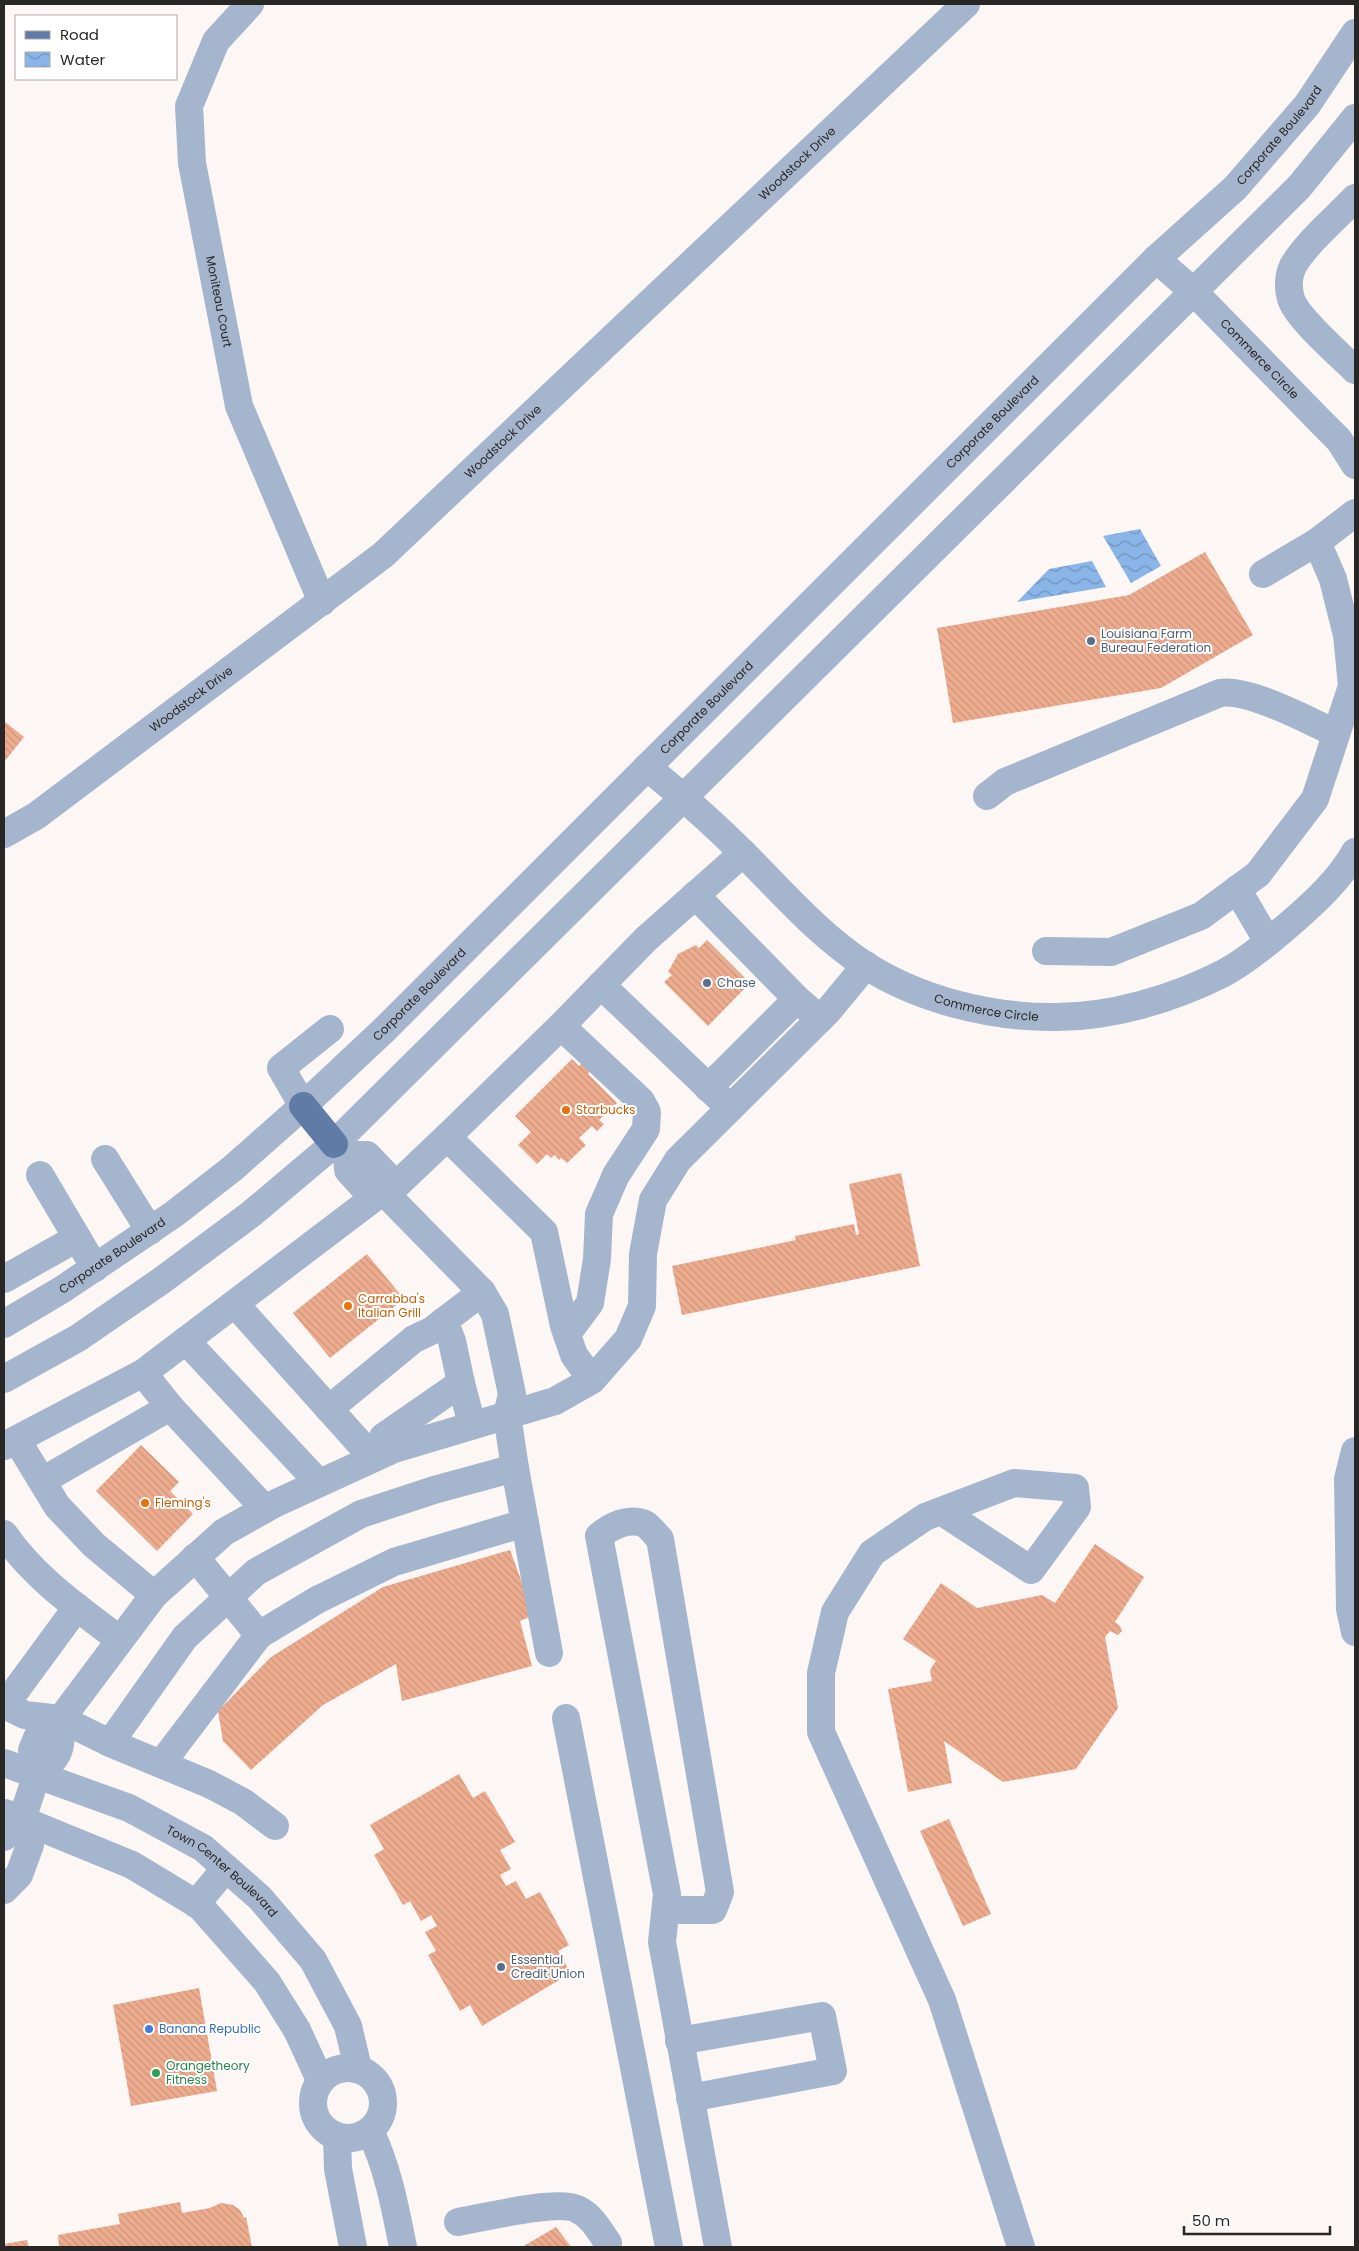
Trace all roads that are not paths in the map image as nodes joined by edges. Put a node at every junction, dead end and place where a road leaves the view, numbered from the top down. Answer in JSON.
{"nodes":[{"id":1,"x":250,"y":4,"type":"edge"},
{"id":2,"x":966,"y":4,"type":"edge"},
{"id":3,"x":1355,"y":33,"type":"edge"},
{"id":4,"x":1352,"y":127,"type":"edge"},
{"id":5,"x":1355,"y":198,"type":"edge"},
{"id":6,"x":1156,"y":259,"type":"junction"},
{"id":7,"x":1194,"y":292,"type":"junction"},
{"id":8,"x":1355,"y":370,"type":"edge"},
{"id":9,"x":1347,"y":435,"type":"edge"},
{"id":10,"x":1355,"y":465,"type":"edge"},
{"id":11,"x":1355,"y":513,"type":"edge"},
{"id":12,"x":1317,"y":542,"type":"junction"},
{"id":13,"x":1263,"y":574,"type":"dead end"},
{"id":14,"x":322,"y":602,"type":"junction"},
{"id":15,"x":1336,"y":733,"type":"junction"},
{"id":16,"x":647,"y":767,"type":"junction"},
{"id":17,"x":987,"y":796,"type":"dead end"},
{"id":18,"x":684,"y":798,"type":"junction"},
{"id":19,"x":4,"y":834,"type":"edge"},
{"id":20,"x":1355,"y":852,"type":"edge"},
{"id":21,"x":743,"y":853,"type":"junction"},
{"id":22,"x":1237,"y":889,"type":"junction"},
{"id":23,"x":696,"y":895,"type":"junction"},
{"id":24,"x":1268,"y":942,"type":"junction"},
{"id":25,"x":1046,"y":951,"type":"dead end"},
{"id":26,"x":866,"y":965,"type":"junction"},
{"id":27,"x":601,"y":985,"type":"junction"},
{"id":28,"x":797,"y":999,"type":"junction"},
{"id":29,"x":820,"y":1019,"type":"junction"},
{"id":30,"x":561,"y":1026,"type":"junction"},
{"id":31,"x":330,"y":1029,"type":"dead end"},
{"id":32,"x":708,"y":1088,"type":"junction"},
{"id":33,"x":303,"y":1106,"type":"junction"},
{"id":34,"x":730,"y":1108,"type":"junction"},
{"id":35,"x":447,"y":1138,"type":"junction"},
{"id":36,"x":341,"y":1150,"type":"junction"},
{"id":37,"x":105,"y":1159,"type":"dead end"},
{"id":38,"x":40,"y":1176,"type":"dead end"},
{"id":39,"x":385,"y":1193,"type":"junction"},
{"id":40,"x":150,"y":1231,"type":"junction"},
{"id":41,"x":77,"y":1238,"type":"junction"},
{"id":42,"x":94,"y":1268,"type":"junction"},
{"id":43,"x":4,"y":1279,"type":"edge"},
{"id":44,"x":482,"y":1292,"type":"junction"},
{"id":45,"x":234,"y":1304,"type":"junction"},
{"id":46,"x":8,"y":1312,"type":"edge"},
{"id":47,"x":444,"y":1321,"type":"junction"},
{"id":48,"x":567,"y":1334,"type":"junction"},
{"id":49,"x":186,"y":1341,"type":"junction"},
{"id":50,"x":144,"y":1373,"type":"junction"},
{"id":51,"x":4,"y":1379,"type":"edge"},
{"id":52,"x":592,"y":1380,"type":"junction"},
{"id":53,"x":461,"y":1383,"type":"junction"},
{"id":54,"x":170,"y":1407,"type":"junction"},
{"id":55,"x":329,"y":1409,"type":"junction"},
{"id":56,"x":507,"y":1415,"type":"junction"},
{"id":57,"x":472,"y":1425,"type":"junction"},
{"id":58,"x":10,"y":1443,"type":"edge"},
{"id":59,"x":1355,"y":1451,"type":"edge"},
{"id":60,"x":374,"y":1458,"type":"junction"},
{"id":61,"x":515,"y":1468,"type":"junction"},
{"id":62,"x":42,"y":1481,"type":"junction"},
{"id":63,"x":319,"y":1484,"type":"junction"},
{"id":64,"x":265,"y":1509,"type":"junction"},
{"id":65,"x":941,"y":1511,"type":"dead end"},
{"id":66,"x":525,"y":1523,"type":"junction"},
{"id":67,"x":4,"y":1534,"type":"edge"},
{"id":68,"x":195,"y":1558,"type":"junction"},
{"id":69,"x":154,"y":1595,"type":"junction"},
{"id":70,"x":229,"y":1596,"type":"junction"},
{"id":71,"x":77,"y":1607,"type":"junction"},
{"id":72,"x":1355,"y":1632,"type":"edge"},
{"id":73,"x":259,"y":1635,"type":"junction"},
{"id":74,"x":120,"y":1640,"type":"junction"},
{"id":75,"x":549,"y":1653,"type":"dead end"},
{"id":76,"x":4,"y":1705,"type":"edge"},
{"id":77,"x":566,"y":1718,"type":"dead end"},
{"id":78,"x":61,"y":1719,"type":"junction"},
{"id":79,"x":110,"y":1743,"type":"junction"},
{"id":80,"x":4,"y":1763,"type":"edge"},
{"id":81,"x":161,"y":1764,"type":"junction"},
{"id":82,"x":37,"y":1774,"type":"junction"},
{"id":83,"x":10,"y":1823,"type":"edge"},
{"id":84,"x":275,"y":1826,"type":"dead end"},
{"id":85,"x":226,"y":1868,"type":"junction"},
{"id":86,"x":4,"y":1890,"type":"edge"},
{"id":87,"x":196,"y":1904,"type":"junction"},
{"id":88,"x":667,"y":1910,"type":"junction"},
{"id":89,"x":680,"y":2040,"type":"junction"},
{"id":90,"x":358,"y":2068,"type":"junction"},
{"id":91,"x":320,"y":2080,"type":"junction"},
{"id":92,"x":690,"y":2098,"type":"junction"},
{"id":93,"x":370,"y":2131,"type":"junction"},
{"id":94,"x":337,"y":2136,"type":"junction"},
{"id":95,"x":458,"y":2222,"type":"dead end"},
{"id":96,"x":608,"y":2243,"type":"dead end"},
{"id":97,"x":353,"y":2247,"type":"edge"},
{"id":98,"x":403,"y":2247,"type":"edge"},
{"id":99,"x":669,"y":2247,"type":"edge"},
{"id":100,"x":718,"y":2247,"type":"edge"},
{"id":101,"x":1021,"y":2247,"type":"edge"}],
"edges":[{"from":1,"to":14,"type":"street","name":"Moniteau Court"},
{"from":2,"to":14,"type":"street","name":"Woodstock Drive"},
{"from":3,"to":6,"type":"street","name":"Corporate Boulevard"},
{"from":4,"to":7,"type":"street"},
{"from":5,"to":8,"type":"street"},
{"from":6,"to":7,"type":"street","name":"Commerce Circle"},
{"from":6,"to":16,"type":"street","name":"Corporate Boulevard"},
{"from":7,"to":9,"type":"street","name":"Commerce Circle"},
{"from":7,"to":18,"type":"street"},
{"from":9,"to":10,"type":"street","name":"Commerce Circle"},
{"from":11,"to":12,"type":"street"},
{"from":12,"to":13,"type":"street"},
{"from":12,"to":15,"type":"street"},
{"from":14,"to":19,"type":"street","name":"Woodstock Drive"},
{"from":15,"to":17,"type":"street"},
{"from":15,"to":22,"type":"street"},
{"from":16,"to":18,"type":"street","name":"Commerce Circle"},
{"from":16,"to":33,"type":"street","name":"Corporate Boulevard"},
{"from":18,"to":21,"type":"street","name":"Commerce Circle"},
{"from":18,"to":36,"type":"street"},
{"from":20,"to":24,"type":"street","name":"Commerce Circle"},
{"from":21,"to":23,"type":"street"},
{"from":21,"to":26,"type":"street","name":"Commerce Circle"},
{"from":22,"to":24,"type":"street"},
{"from":22,"to":25,"type":"street"},
{"from":23,"to":27,"type":"street"},
{"from":23,"to":28,"type":"street"},
{"from":24,"to":26,"type":"street","name":"Commerce Circle"},
{"from":26,"to":29,"type":"street"},
{"from":27,"to":30,"type":"street"},
{"from":27,"to":32,"type":"street"},
{"from":28,"to":29,"type":"street"},
{"from":28,"to":32,"type":"street"},
{"from":29,"to":34,"type":"street"},
{"from":30,"to":35,"type":"street"},
{"from":30,"to":48,"type":"street"},
{"from":31,"to":33,"type":"street"},
{"from":32,"to":34,"type":"street"},
{"from":33,"to":36,"type":"main road"},
{"from":33,"to":40,"type":"street","name":"Corporate Boulevard"},
{"from":34,"to":52,"type":"street"},
{"from":35,"to":39,"type":"street"},
{"from":35,"to":48,"type":"street"},
{"from":36,"to":39,"type":"street"},
{"from":36,"to":51,"type":"street"},
{"from":37,"to":40,"type":"street"},
{"from":38,"to":41,"type":"street"},
{"from":39,"to":44,"type":"street"},
{"from":39,"to":45,"type":"street"},
{"from":40,"to":42,"type":"street","name":"Corporate Boulevard"},
{"from":41,"to":42,"type":"street"},
{"from":41,"to":43,"type":"street"},
{"from":42,"to":46,"type":"street","name":"Corporate Boulevard"},
{"from":44,"to":47,"type":"street"},
{"from":44,"to":56,"type":"street"},
{"from":45,"to":49,"type":"street"},
{"from":45,"to":55,"type":"street"},
{"from":47,"to":53,"type":"street"},
{"from":47,"to":55,"type":"street"},
{"from":48,"to":52,"type":"street"},
{"from":49,"to":50,"type":"street"},
{"from":49,"to":63,"type":"street"},
{"from":50,"to":54,"type":"street"},
{"from":50,"to":58,"type":"street"},
{"from":52,"to":56,"type":"street"},
{"from":53,"to":57,"type":"street"},
{"from":53,"to":60,"type":"street"},
{"from":54,"to":62,"type":"street"},
{"from":54,"to":64,"type":"street"},
{"from":55,"to":60,"type":"street"},
{"from":56,"to":57,"type":"street"},
{"from":56,"to":61,"type":"street"},
{"from":57,"to":60,"type":"street"},
{"from":58,"to":62,"type":"street"},
{"from":59,"to":72,"type":"street"},
{"from":60,"to":63,"type":"street"},
{"from":61,"to":66,"type":"street"},
{"from":61,"to":70,"type":"street"},
{"from":62,"to":69,"type":"street"},
{"from":63,"to":64,"type":"street"},
{"from":64,"to":68,"type":"street"},
{"from":65,"to":101,"type":"street"},
{"from":66,"to":73,"type":"street"},
{"from":66,"to":75,"type":"street"},
{"from":67,"to":71,"type":"street"},
{"from":68,"to":69,"type":"street"},
{"from":68,"to":70,"type":"street"},
{"from":69,"to":74,"type":"street"},
{"from":70,"to":73,"type":"street"},
{"from":70,"to":79,"type":"street"},
{"from":71,"to":74,"type":"street"},
{"from":71,"to":76,"type":"street"},
{"from":73,"to":81,"type":"street"},
{"from":74,"to":78,"type":"street"},
{"from":76,"to":78,"type":"street"},
{"from":77,"to":99,"type":"street"},
{"from":78,"to":79,"type":"street"},
{"from":78,"to":82,"type":"street"},
{"from":79,"to":81,"type":"street"},
{"from":80,"to":82,"type":"street","name":"Town Center Boulevard"},
{"from":81,"to":84,"type":"street"},
{"from":82,"to":83,"type":"street"},
{"from":82,"to":85,"type":"street","name":"Town Center Boulevard"},
{"from":83,"to":86,"type":"street"},
{"from":83,"to":87,"type":"street"},
{"from":85,"to":87,"type":"street"},
{"from":85,"to":90,"type":"street","name":"Town Center Boulevard"},
{"from":87,"to":91,"type":"street"},
{"from":88,"to":88,"type":"street"},
{"from":88,"to":89,"type":"street"},
{"from":89,"to":92,"type":"street"},
{"from":89,"to":92,"type":"street"},
{"from":90,"to":91,"type":"street"},
{"from":90,"to":93,"type":"street"},
{"from":91,"to":94,"type":"street"},
{"from":92,"to":100,"type":"street"},
{"from":93,"to":94,"type":"street"},
{"from":93,"to":98,"type":"street"},
{"from":94,"to":97,"type":"street"},
{"from":95,"to":96,"type":"street"}]}
